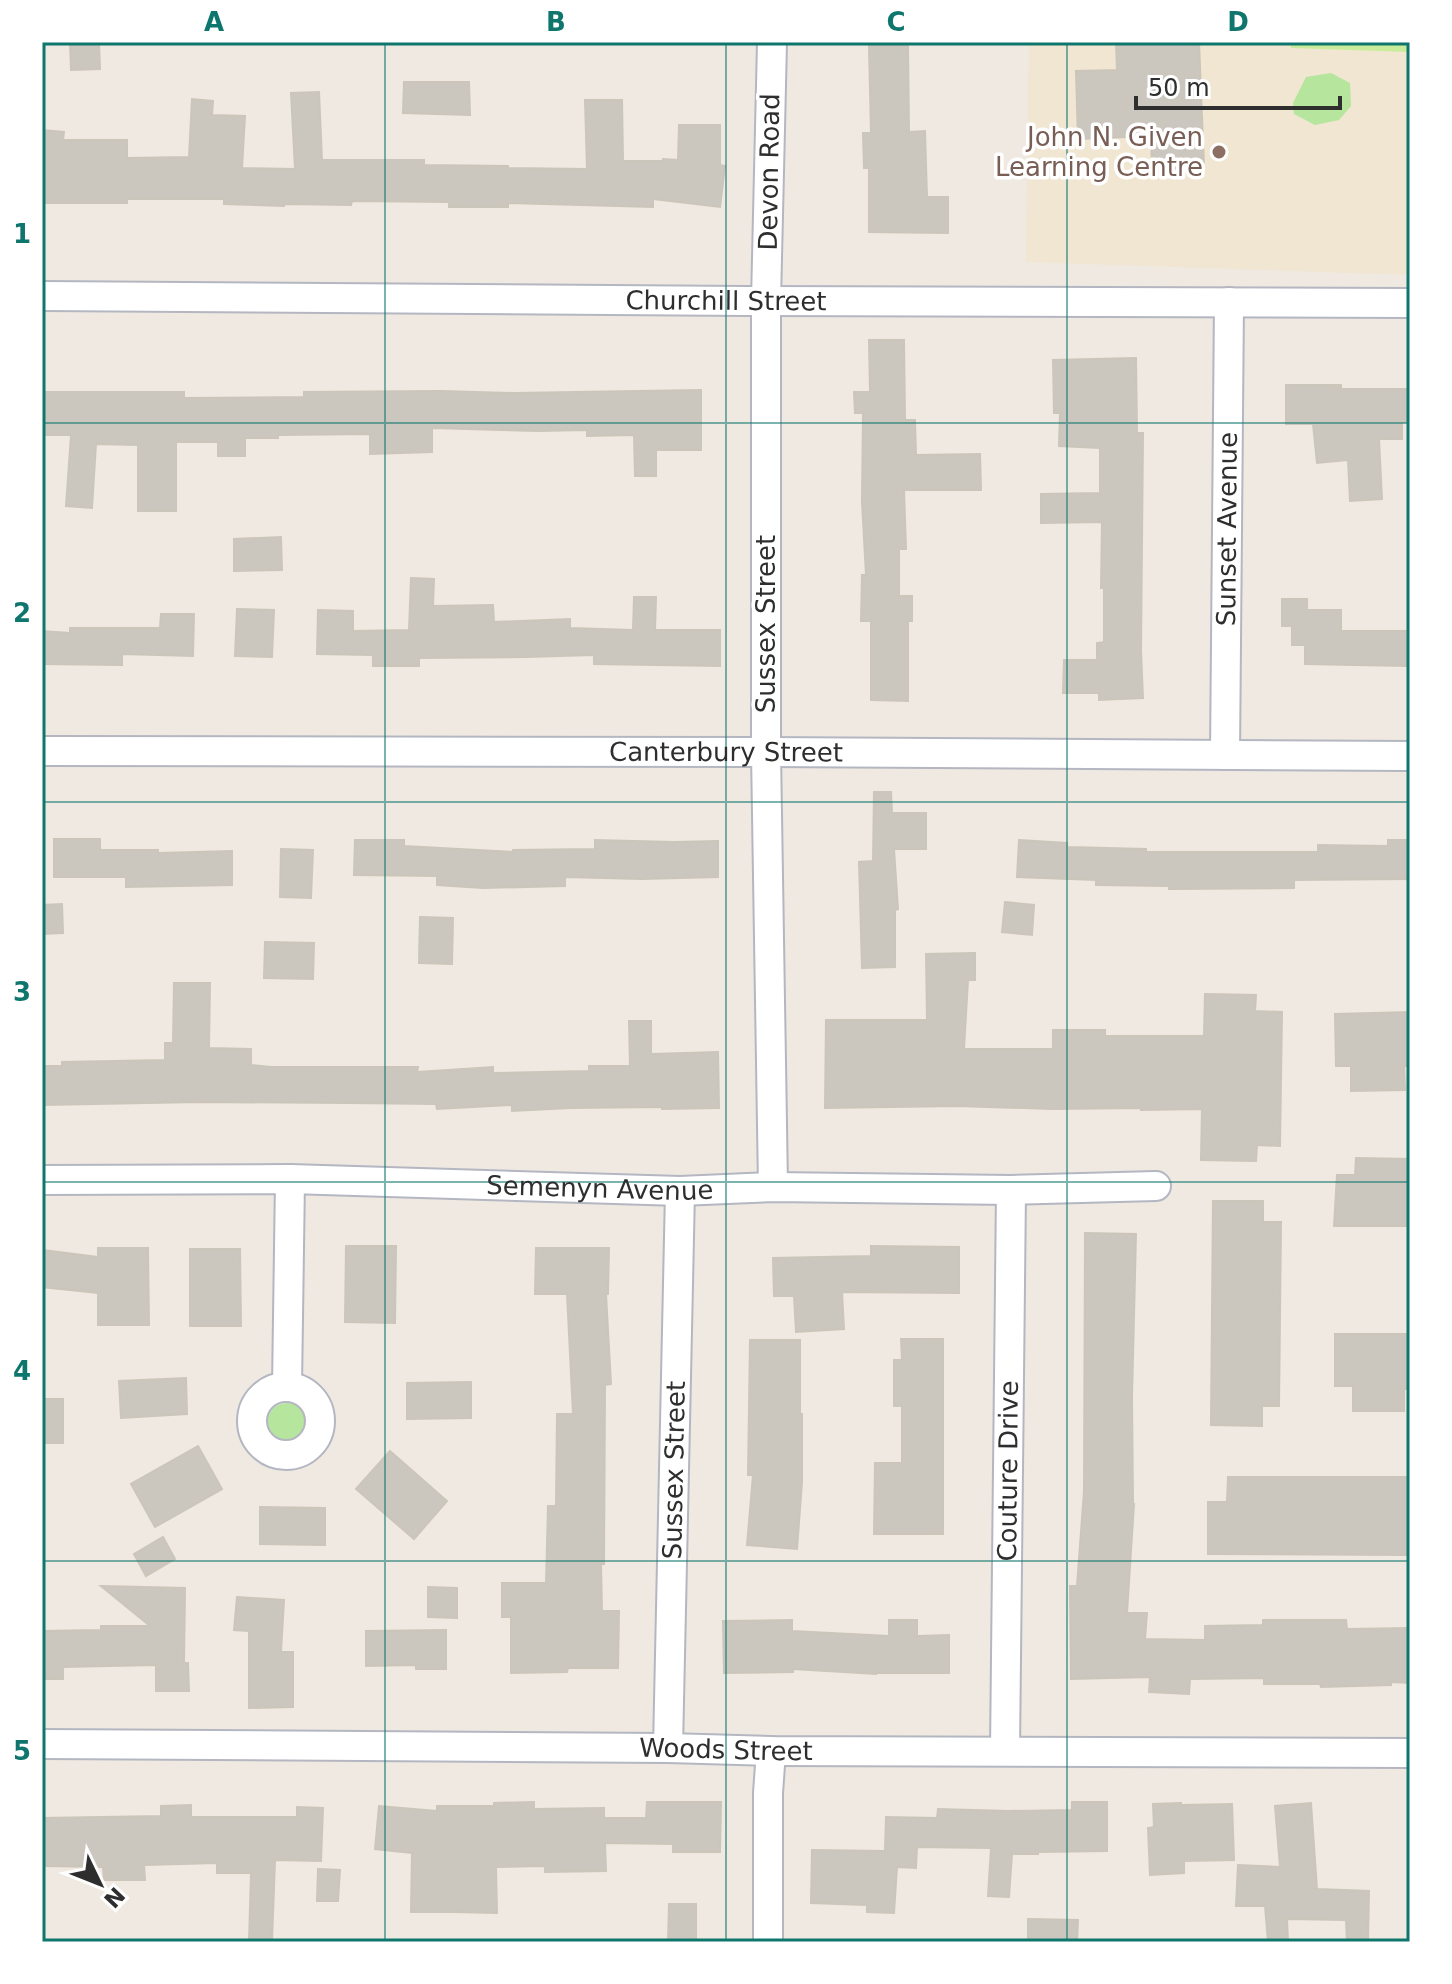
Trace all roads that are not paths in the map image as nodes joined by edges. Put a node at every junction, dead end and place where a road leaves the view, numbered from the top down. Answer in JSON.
{"nodes":[{"id":1,"x":772,"y":42,"type":"edge"},
{"id":2,"x":42,"y":296,"type":"edge"},
{"id":3,"x":766,"y":301,"type":"junction"},
{"id":4,"x":1229,"y":302,"type":"junction"},
{"id":5,"x":1410,"y":303,"type":"edge"},
{"id":6,"x":42,"y":751,"type":"edge"},
{"id":7,"x":766,"y":752,"type":"junction"},
{"id":8,"x":1225,"y":755,"type":"junction"},
{"id":9,"x":1410,"y":756,"type":"edge"},
{"id":10,"x":290,"y":1179,"type":"junction"},
{"id":11,"x":42,"y":1180,"type":"edge"},
{"id":12,"x":1156,"y":1186,"type":"dead end"},
{"id":13,"x":773,"y":1187,"type":"junction"},
{"id":14,"x":1011,"y":1190,"type":"junction"},
{"id":15,"x":680,"y":1191,"type":"junction"},
{"id":16,"x":287,"y":1387,"type":"dead end"},
{"id":17,"x":42,"y":1744,"type":"edge"},
{"id":18,"x":668,"y":1748,"type":"junction"},
{"id":19,"x":771,"y":1751,"type":"junction"},
{"id":20,"x":1005,"y":1751,"type":"junction"},
{"id":21,"x":1410,"y":1753,"type":"edge"},
{"id":22,"x":768,"y":1942,"type":"edge"}],
"edges":[{"from":1,"to":3,"type":"street","name":"Devon Road"},
{"from":2,"to":3,"type":"street","name":"Churchill Street"},
{"from":3,"to":4,"type":"street","name":"Churchill Street"},
{"from":3,"to":7,"type":"street","name":"Sussex Street"},
{"from":4,"to":5,"type":"street","name":"Churchill Street"},
{"from":4,"to":8,"type":"street","name":"Sunset Avenue"},
{"from":6,"to":7,"type":"street","name":"Canterbury Street"},
{"from":7,"to":8,"type":"street","name":"Canterbury Street"},
{"from":7,"to":13,"type":"street","name":"Sussex Street"},
{"from":8,"to":9,"type":"street","name":"Canterbury Street"},
{"from":10,"to":11,"type":"street","name":"Semenyn Avenue"},
{"from":10,"to":15,"type":"street","name":"Semenyn Avenue"},
{"from":10,"to":16,"type":"street"},
{"from":12,"to":14,"type":"street","name":"Semenyn Avenue"},
{"from":13,"to":14,"type":"street","name":"Semenyn Avenue"},
{"from":13,"to":15,"type":"street","name":"Semenyn Avenue"},
{"from":14,"to":20,"type":"street","name":"Couture Drive"},
{"from":15,"to":18,"type":"street","name":"Sussex Street"},
{"from":17,"to":18,"type":"street","name":"Woods Street"},
{"from":18,"to":19,"type":"street","name":"Woods Street"},
{"from":19,"to":20,"type":"street","name":"Woods Street"},
{"from":19,"to":22,"type":"street"},
{"from":20,"to":21,"type":"street","name":"Woods Street"}]}
